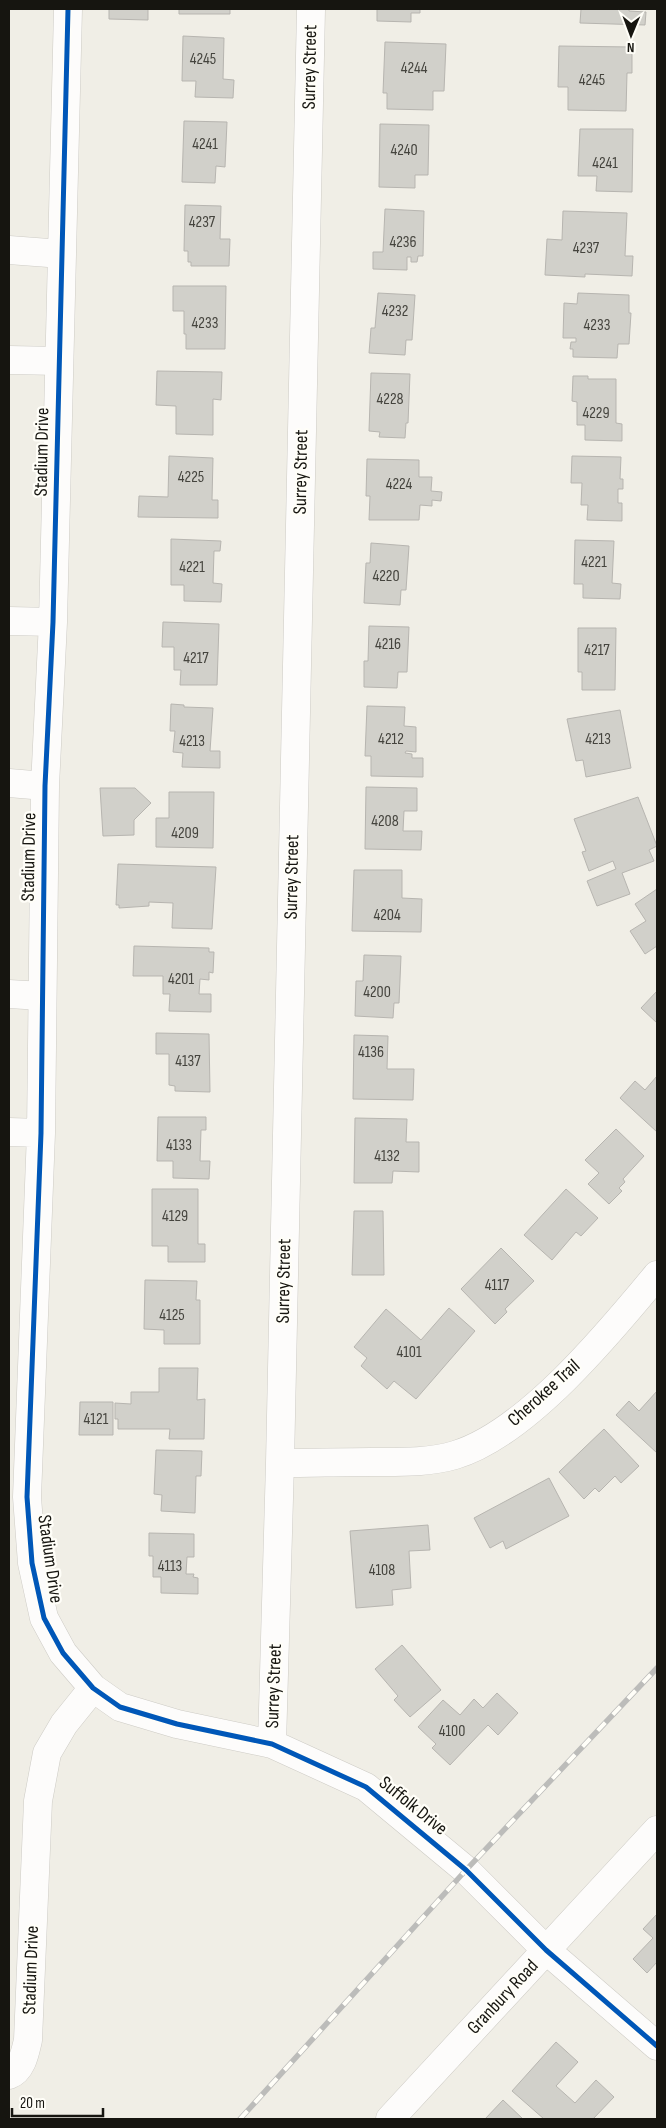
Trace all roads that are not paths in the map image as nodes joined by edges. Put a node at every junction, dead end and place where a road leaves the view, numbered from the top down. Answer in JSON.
{"nodes":[{"id":1,"x":68,"y":9,"type":"edge"},
{"id":2,"x":311,"y":9,"type":"edge"},
{"id":3,"x":9,"y":250,"type":"edge"},
{"id":4,"x":62,"y":254,"type":"junction"},
{"id":5,"x":9,"y":360,"type":"edge"},
{"id":6,"x":59,"y":361,"type":"junction"},
{"id":7,"x":9,"y":621,"type":"edge"},
{"id":8,"x":53,"y":622,"type":"junction"},
{"id":9,"x":9,"y":783,"type":"edge"},
{"id":10,"x":45,"y":786,"type":"junction"},
{"id":11,"x":9,"y":994,"type":"edge"},
{"id":12,"x":42,"y":996,"type":"junction"},
{"id":13,"x":9,"y":1132,"type":"edge"},
{"id":14,"x":41,"y":1133,"type":"junction"},
{"id":15,"x":657,"y":1275,"type":"edge"},
{"id":16,"x":280,"y":1463,"type":"junction"},
{"id":17,"x":19,"y":1522,"type":"edge"},
{"id":18,"x":93,"y":1688,"type":"junction"},
{"id":19,"x":272,"y":1744,"type":"junction"},
{"id":20,"x":657,"y":1830,"type":"edge"},
{"id":21,"x":546,"y":1950,"type":"junction"},
{"id":22,"x":657,"y":2046,"type":"edge"},
{"id":23,"x":11,"y":2074,"type":"edge"},
{"id":24,"x":390,"y":2119,"type":"edge"}],
"edges":[{"from":1,"to":4,"type":"street","name":"Stadium Drive"},
{"from":2,"to":16,"type":"street","name":"Surrey Street"},
{"from":3,"to":4,"type":"street"},
{"from":4,"to":6,"type":"street","name":"Stadium Drive"},
{"from":5,"to":6,"type":"street"},
{"from":6,"to":8,"type":"street","name":"Stadium Drive"},
{"from":7,"to":8,"type":"street"},
{"from":8,"to":10,"type":"street","name":"Stadium Drive"},
{"from":9,"to":10,"type":"street"},
{"from":10,"to":12,"type":"street","name":"Stadium Drive"},
{"from":11,"to":12,"type":"street"},
{"from":12,"to":14,"type":"street","name":"Stadium Drive"},
{"from":13,"to":14,"type":"street"},
{"from":14,"to":17,"type":"street","name":"Stadium Drive"},
{"from":15,"to":16,"type":"street","name":"Cherokee Trail"},
{"from":16,"to":19,"type":"street","name":"Surrey Street"},
{"from":17,"to":18,"type":"street","name":"Stadium Drive"},
{"from":18,"to":19,"type":"street","name":"Suffolk Drive"},
{"from":18,"to":23,"type":"street","name":"Stadium Drive"},
{"from":19,"to":21,"type":"street","name":"Suffolk Drive"},
{"from":20,"to":21,"type":"street","name":"Granbury Road"},
{"from":21,"to":22,"type":"street","name":"Suffolk Drive"},
{"from":21,"to":24,"type":"street","name":"Granbury Road"}]}
